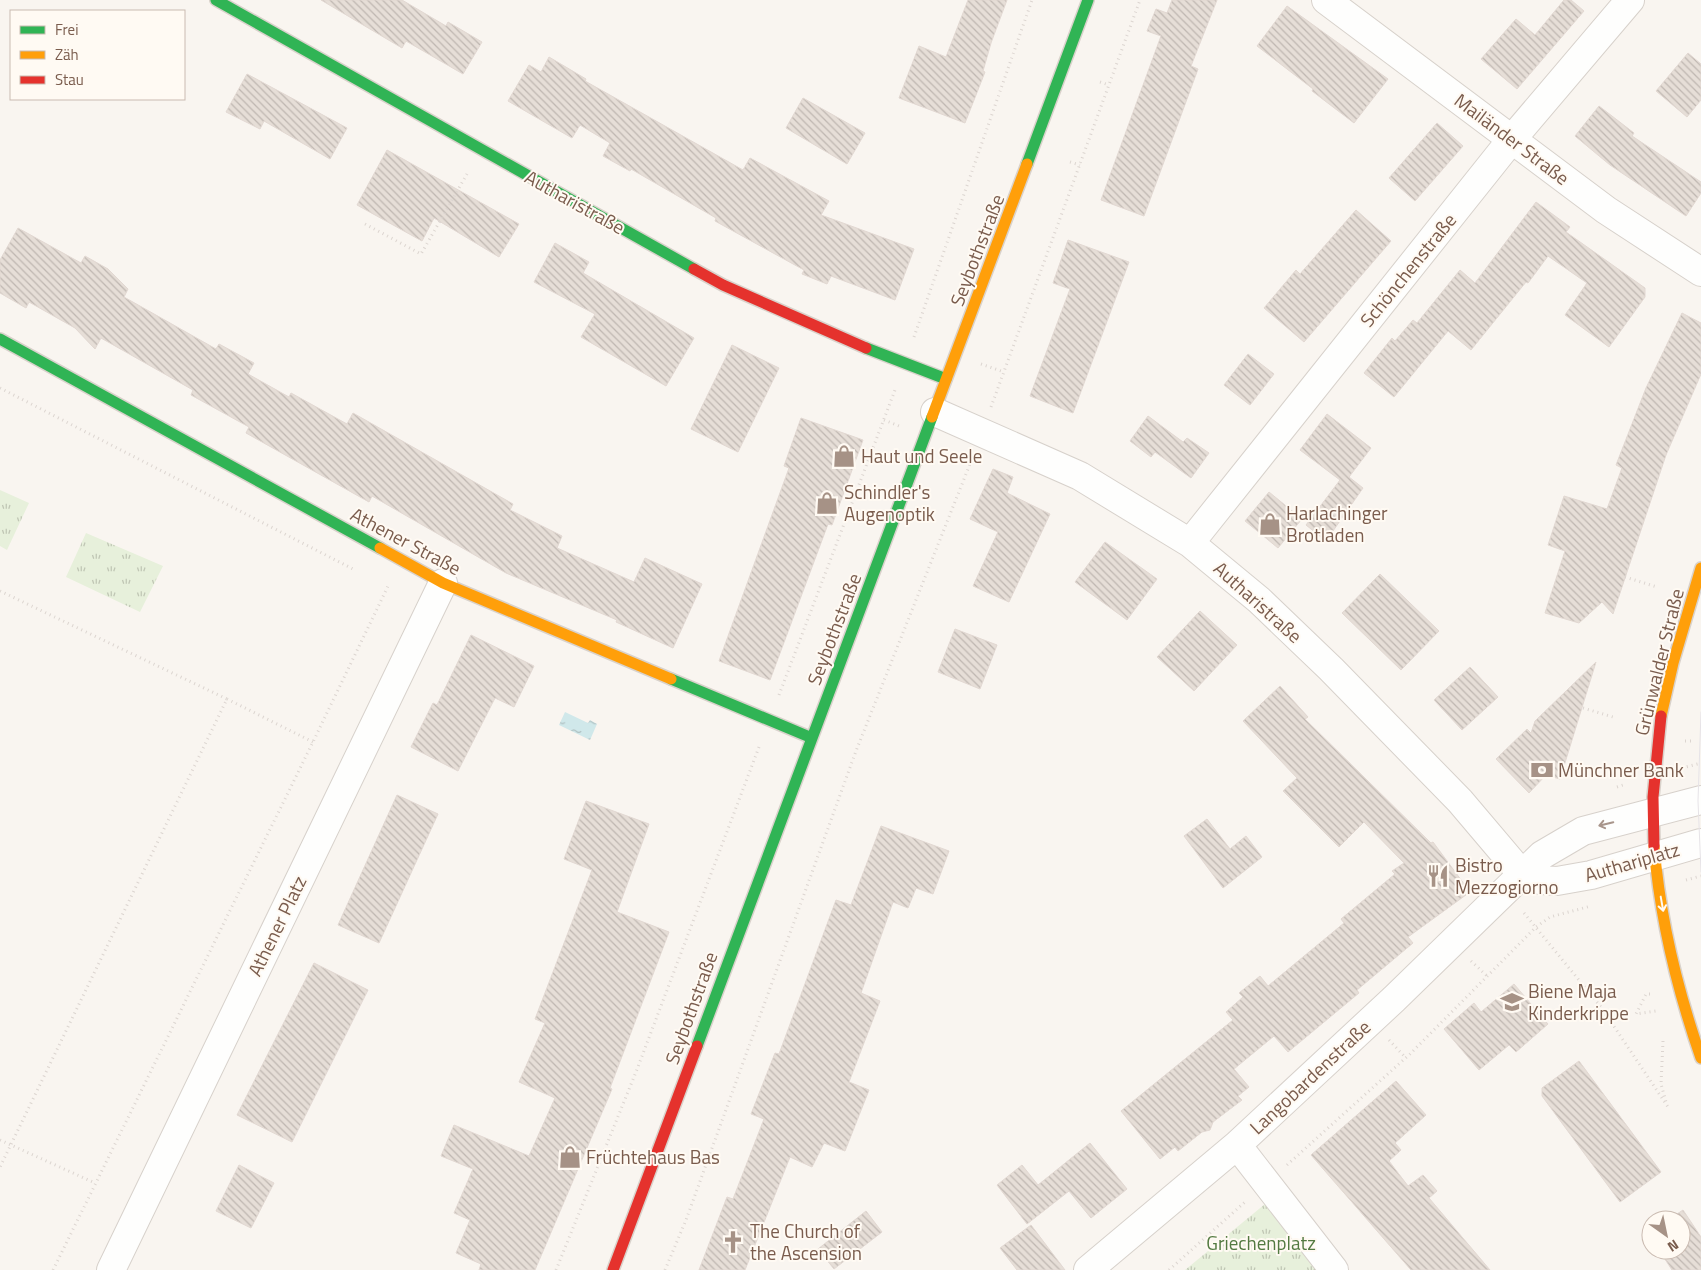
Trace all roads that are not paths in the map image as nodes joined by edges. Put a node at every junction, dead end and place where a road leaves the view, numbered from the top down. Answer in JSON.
{"nodes":[{"id":1,"x":216,"y":0,"type":"edge"},
{"id":2,"x":1088,"y":0,"type":"edge"},
{"id":3,"x":1326,"y":0,"type":"edge"},
{"id":4,"x":1630,"y":0,"type":"edge"},
{"id":5,"x":1512,"y":139,"type":"junction"},
{"id":6,"x":1701,"y":272,"type":"edge"},
{"id":7,"x":0,"y":339,"type":"edge"},
{"id":8,"x":946,"y":379,"type":"junction"},
{"id":9,"x":935,"y":412,"type":"junction"},
{"id":10,"x":1190,"y":543,"type":"junction"},
{"id":11,"x":1701,"y":568,"type":"edge"},
{"id":12,"x":443,"y":583,"type":"junction"},
{"id":13,"x":812,"y":738,"type":"junction"},
{"id":14,"x":1701,"y":800,"type":"edge"},
{"id":15,"x":1654,"y":812,"type":"junction"},
{"id":16,"x":1701,"y":843,"type":"edge"},
{"id":17,"x":1656,"y":856,"type":"junction"},
{"id":18,"x":1513,"y":881,"type":"junction"},
{"id":19,"x":1701,"y":1058,"type":"edge"},
{"id":20,"x":1237,"y":1145,"type":"junction"},
{"id":21,"x":1101,"y":1266,"type":"edge"},
{"id":22,"x":111,"y":1270,"type":"edge"},
{"id":23,"x":613,"y":1270,"type":"edge"},
{"id":24,"x":1334,"y":1270,"type":"edge"}],
"edges":[{"from":1,"to":8,"type":"street","name":"Autharistraße"},
{"from":2,"to":8,"type":"street","name":"Seybothstraße"},
{"from":3,"to":5,"type":"street","name":"Mailänder Straße"},
{"from":4,"to":5,"type":"street","name":"Schönchenstraße"},
{"from":5,"to":6,"type":"street","name":"Mailänder Straße"},
{"from":5,"to":10,"type":"street","name":"Schönchenstraße"},
{"from":7,"to":12,"type":"street","name":"Athener Straße"},
{"from":8,"to":9,"type":"street","name":"Seybothstraße"},
{"from":9,"to":10,"type":"street","name":"Autharistraße"},
{"from":9,"to":13,"type":"street","name":"Seybothstraße"},
{"from":10,"to":18,"type":"street","name":"Autharistraße"},
{"from":11,"to":15,"type":"street","name":"Grünwalder Straße"},
{"from":12,"to":13,"type":"street","name":"Athener Straße"},
{"from":12,"to":22,"type":"street","name":"Athener Platz"},
{"from":13,"to":23,"type":"street","name":"Seybothstraße"},
{"from":14,"to":15,"type":"street"},
{"from":15,"to":17,"type":"street","name":"Grünwalder Straße"},
{"from":15,"to":18,"type":"street","one_way":true},
{"from":16,"to":17,"type":"street","name":"Authariplatz"},
{"from":17,"to":18,"type":"street","name":"Authariplatz"},
{"from":17,"to":19,"type":"street","name":"Grünwalder Straße","one_way":true},
{"from":18,"to":20,"type":"street","name":"Langobardenstraße"},
{"from":20,"to":21,"type":"street","name":"Langobardenstraße"},
{"from":20,"to":24,"type":"street"}]}
